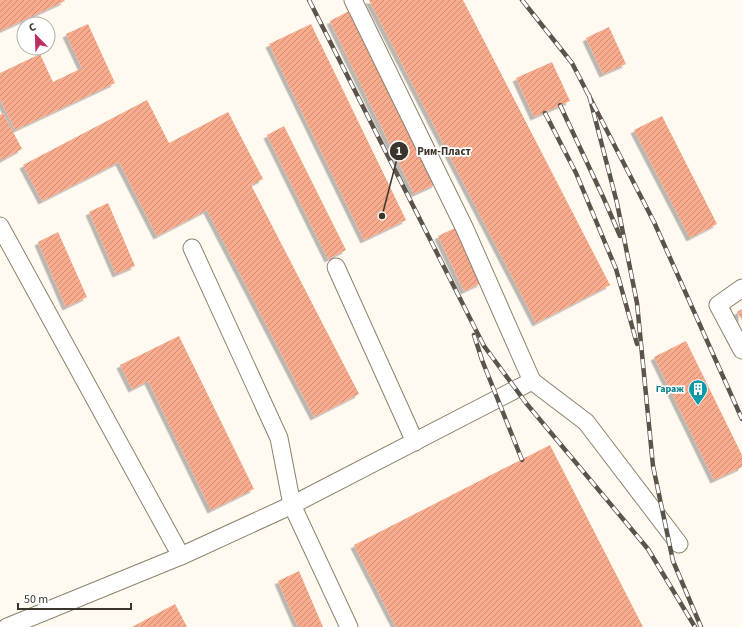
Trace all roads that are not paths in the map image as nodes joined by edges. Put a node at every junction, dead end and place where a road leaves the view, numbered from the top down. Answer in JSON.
{"nodes":[{"id":1,"x":353,"y":0,"type":"edge"},
{"id":2,"x":0,"y":226,"type":"edge"},
{"id":3,"x":192,"y":248,"type":"dead end"},
{"id":4,"x":336,"y":267,"type":"dead end"},
{"id":5,"x":742,"y":288,"type":"edge"},
{"id":6,"x":742,"y":350,"type":"edge"},
{"id":7,"x":532,"y":381,"type":"junction"},
{"id":8,"x":415,"y":442,"type":"junction"},
{"id":9,"x":292,"y":505,"type":"junction"},
{"id":10,"x":679,"y":544,"type":"dead end"},
{"id":11,"x":180,"y":556,"type":"junction"},
{"id":12,"x":7,"y":627,"type":"edge"},
{"id":13,"x":349,"y":627,"type":"edge"}],
"edges":[{"from":1,"to":7,"type":"lane"},
{"from":2,"to":11,"type":"lane"},
{"from":3,"to":9,"type":"lane"},
{"from":4,"to":8,"type":"lane"},
{"from":5,"to":6,"type":"lane"},
{"from":7,"to":8,"type":"lane"},
{"from":7,"to":10,"type":"lane"},
{"from":8,"to":9,"type":"lane"},
{"from":9,"to":11,"type":"lane"},
{"from":9,"to":13,"type":"lane"},
{"from":11,"to":12,"type":"lane"}]}
